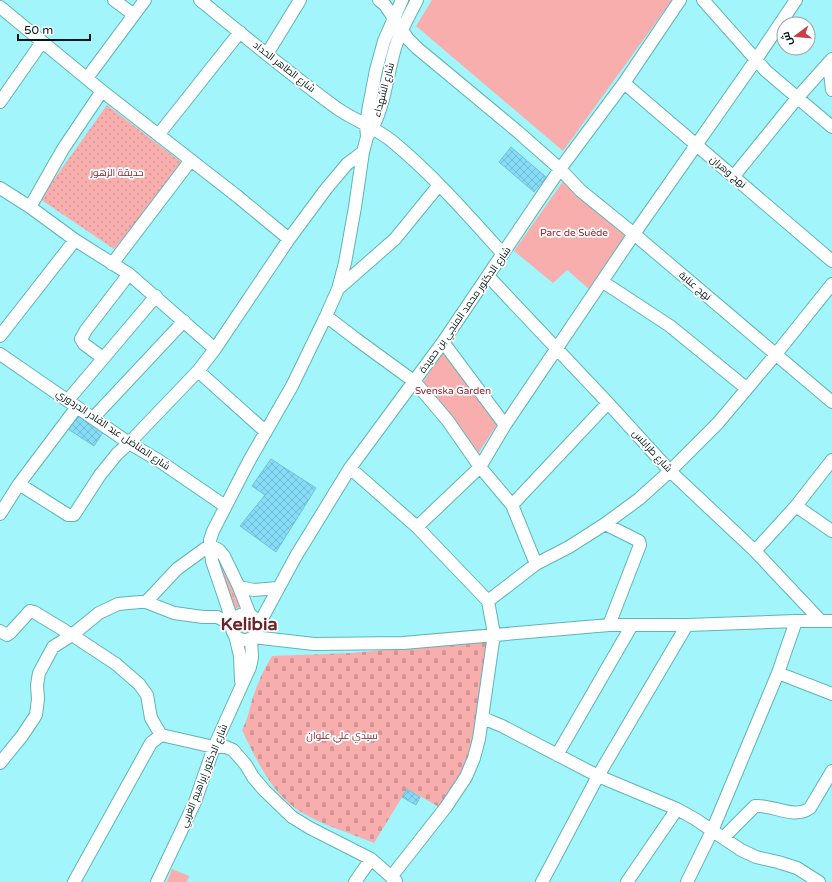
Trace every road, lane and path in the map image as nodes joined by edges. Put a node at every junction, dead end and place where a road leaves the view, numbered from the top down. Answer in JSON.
{"nodes":[{"id":1,"x":114,"y":0,"type":"edge"},
{"id":2,"x":145,"y":0,"type":"edge"},
{"id":3,"x":200,"y":0,"type":"edge"},
{"id":4,"x":300,"y":0,"type":"edge"},
{"id":5,"x":379,"y":0,"type":"edge"},
{"id":6,"x":402,"y":0,"type":"edge"},
{"id":7,"x":416,"y":0,"type":"edge"},
{"id":8,"x":680,"y":0,"type":"edge"},
{"id":9,"x":703,"y":0,"type":"edge"},
{"id":10,"x":796,"y":0,"type":"edge"},
{"id":11,"x":3,"y":5,"type":"edge"},
{"id":12,"x":134,"y":15,"type":"junction"},
{"id":13,"x":393,"y":18,"type":"junction"},
{"id":14,"x":402,"y":30,"type":"junction"},
{"id":15,"x":240,"y":32,"type":"junction"},
{"id":16,"x":42,"y":42,"type":"junction"},
{"id":17,"x":267,"y":54,"type":"junction"},
{"id":18,"x":755,"y":61,"type":"junction"},
{"id":19,"x":831,"y":61,"type":"edge"},
{"id":20,"x":88,"y":78,"type":"junction"},
{"id":21,"x":624,"y":82,"type":"junction"},
{"id":22,"x":832,"y":90,"type":"edge"},
{"id":23,"x":102,"y":91,"type":"junction"},
{"id":24,"x":798,"y":97,"type":"junction"},
{"id":25,"x":0,"y":102,"type":"edge"},
{"id":26,"x":832,"y":127,"type":"edge"},
{"id":27,"x":369,"y":130,"type":"junction"},
{"id":28,"x":159,"y":134,"type":"junction"},
{"id":29,"x":696,"y":145,"type":"junction"},
{"id":30,"x":363,"y":152,"type":"junction"},
{"id":31,"x":191,"y":160,"type":"junction"},
{"id":32,"x":560,"y":169,"type":"junction"},
{"id":33,"x":734,"y":176,"type":"junction"},
{"id":34,"x":439,"y":185,"type":"junction"},
{"id":35,"x":0,"y":188,"type":"edge"},
{"id":36,"x":30,"y":207,"type":"junction"},
{"id":37,"x":634,"y":234,"type":"junction"},
{"id":38,"x":290,"y":239,"type":"junction"},
{"id":39,"x":74,"y":240,"type":"junction"},
{"id":40,"x":503,"y":254,"type":"junction"},
{"id":41,"x":832,"y":261,"type":"edge"},
{"id":42,"x":112,"y":264,"type":"junction"},
{"id":43,"x":129,"y":274,"type":"junction"},
{"id":44,"x":488,"y":276,"type":"junction"},
{"id":45,"x":603,"y":282,"type":"junction"},
{"id":46,"x":338,"y":289,"type":"junction"},
{"id":47,"x":830,"y":293,"type":"edge"},
{"id":48,"x":156,"y":296,"type":"junction"},
{"id":49,"x":326,"y":316,"type":"junction"},
{"id":50,"x":184,"y":321,"type":"junction"},
{"id":51,"x":0,"y":336,"type":"edge"},
{"id":52,"x":443,"y":342,"type":"junction"},
{"id":53,"x":215,"y":349,"type":"junction"},
{"id":54,"x":557,"y":349,"type":"junction"},
{"id":55,"x":776,"y":354,"type":"junction"},
{"id":56,"x":1,"y":358,"type":"edge"},
{"id":57,"x":103,"y":358,"type":"junction"},
{"id":58,"x":198,"y":371,"type":"junction"},
{"id":59,"x":415,"y":382,"type":"junction"},
{"id":60,"x":746,"y":388,"type":"junction"},
{"id":61,"x":832,"y":402,"type":"edge"},
{"id":62,"x":608,"y":403,"type":"junction"},
{"id":63,"x":72,"y":404,"type":"junction"},
{"id":64,"x":93,"y":418,"type":"junction"},
{"id":65,"x":505,"y":425,"type":"junction"},
{"id":66,"x":266,"y":432,"type":"junction"},
{"id":67,"x":129,"y":443,"type":"junction"},
{"id":68,"x":832,"y":460,"type":"edge"},
{"id":69,"x":480,"y":467,"type":"junction"},
{"id":70,"x":350,"y":468,"type":"junction"},
{"id":71,"x":670,"y":471,"type":"junction"},
{"id":72,"x":19,"y":484,"type":"junction"},
{"id":73,"x":512,"y":505,"type":"junction"},
{"id":74,"x":225,"y":506,"type":"junction"},
{"id":75,"x":796,"y":506,"type":"junction"},
{"id":76,"x":0,"y":514,"type":"edge"},
{"id":77,"x":606,"y":524,"type":"junction"},
{"id":78,"x":417,"y":527,"type":"junction"},
{"id":79,"x":832,"y":531,"type":"edge"},
{"id":80,"x":210,"y":545,"type":"junction"},
{"id":81,"x":755,"y":551,"type":"junction"},
{"id":82,"x":536,"y":564,"type":"junction"},
{"id":83,"x":239,"y":587,"type":"junction"},
{"id":84,"x":277,"y":588,"type":"junction"},
{"id":85,"x":488,"y":601,"type":"junction"},
{"id":86,"x":146,"y":602,"type":"junction"},
{"id":87,"x":250,"y":615,"type":"junction"},
{"id":88,"x":796,"y":621,"type":"junction"},
{"id":89,"x":827,"y":621,"type":"edge"},
{"id":90,"x":609,"y":625,"type":"junction"},
{"id":91,"x":632,"y":625,"type":"junction"},
{"id":92,"x":687,"y":625,"type":"junction"},
{"id":93,"x":234,"y":628,"type":"junction"},
{"id":94,"x":0,"y":630,"type":"edge"},
{"id":95,"x":255,"y":632,"type":"junction"},
{"id":96,"x":494,"y":634,"type":"junction"},
{"id":97,"x":72,"y":635,"type":"junction"},
{"id":98,"x":778,"y":672,"type":"junction"},
{"id":99,"x":240,"y":690,"type":"junction"},
{"id":100,"x":832,"y":694,"type":"edge"},
{"id":101,"x":483,"y":718,"type":"junction"},
{"id":102,"x":161,"y":735,"type":"junction"},
{"id":103,"x":214,"y":748,"type":"junction"},
{"id":104,"x":557,"y":755,"type":"junction"},
{"id":105,"x":0,"y":763,"type":"edge"},
{"id":106,"x":832,"y":772,"type":"edge"},
{"id":107,"x":598,"y":776,"type":"junction"},
{"id":108,"x":677,"y":809,"type":"junction"},
{"id":109,"x":712,"y":831,"type":"junction"},
{"id":110,"x":723,"y":838,"type":"junction"},
{"id":111,"x":371,"y":859,"type":"junction"},
{"id":112,"x":394,"y":879,"type":"edge"},
{"id":113,"x":690,"y":881,"type":"edge"},
{"id":114,"x":74,"y":882,"type":"edge"},
{"id":115,"x":157,"y":882,"type":"edge"},
{"id":116,"x":355,"y":882,"type":"edge"},
{"id":117,"x":542,"y":882,"type":"edge"},
{"id":118,"x":627,"y":882,"type":"edge"},
{"id":119,"x":819,"y":882,"type":"edge"}],
"edges":[{"from":1,"to":12,"type":"street"},
{"from":2,"to":12,"type":"street"},
{"from":3,"to":15,"type":"street","name":"شارع الطاهر الحداد"},
{"from":4,"to":17,"type":"street"},
{"from":5,"to":13,"type":"street","name":"نهج عنابة"},
{"from":6,"to":13,"type":"street","name":"شارع الشهداء"},
{"from":7,"to":14,"type":"street","name":"شارع الشهداء"},
{"from":8,"to":21,"type":"street","name":"شارع الدكتور محمد المنجي بن حميدة"},
{"from":9,"to":18,"type":"street"},
{"from":10,"to":18,"type":"street"},
{"from":11,"to":16,"type":"street"},
{"from":12,"to":20,"type":"street"},
{"from":13,"to":14,"type":"street","name":"نهج عنابة"},
{"from":13,"to":27,"type":"street","name":"شارع الشهداء"},
{"from":14,"to":27,"type":"street","name":"شارع الشهداء"},
{"from":14,"to":32,"type":"street","name":"نهج عنابة"},
{"from":15,"to":17,"type":"street","name":"شارع الطاهر الحداد"},
{"from":15,"to":28,"type":"street"},
{"from":16,"to":20,"type":"street"},
{"from":16,"to":25,"type":"street"},
{"from":17,"to":27,"type":"street","name":"شارع الطاهر الحداد"},
{"from":18,"to":24,"type":"street"},
{"from":18,"to":29,"type":"street"},
{"from":19,"to":22,"type":"street"},
{"from":19,"to":24,"type":"street"},
{"from":20,"to":23,"type":"street"},
{"from":21,"to":29,"type":"street","name":"نهج وهران"},
{"from":21,"to":32,"type":"street","name":"شارع الدكتور محمد المنجي بن حميدة"},
{"from":23,"to":28,"type":"street"},
{"from":23,"to":36,"type":"street"},
{"from":24,"to":26,"type":"street"},
{"from":24,"to":33,"type":"street"},
{"from":27,"to":30,"type":"street"},
{"from":27,"to":34,"type":"street","name":"شارع الطاهر الحداد"},
{"from":28,"to":31,"type":"street"},
{"from":29,"to":33,"type":"street","name":"نهج وهران"},
{"from":29,"to":37,"type":"street"},
{"from":30,"to":38,"type":"street"},
{"from":30,"to":46,"type":"street"},
{"from":31,"to":38,"type":"street"},
{"from":31,"to":42,"type":"street"},
{"from":32,"to":37,"type":"street","name":"نهج عنابة"},
{"from":32,"to":40,"type":"street","name":"شارع الدكتور محمد المنجي بن حميدة"},
{"from":33,"to":41,"type":"street","name":"نهج وهران"},
{"from":34,"to":40,"type":"street","name":"شارع الطاهر الحداد"},
{"from":34,"to":46,"type":"street"},
{"from":35,"to":36,"type":"street"},
{"from":36,"to":39,"type":"street"},
{"from":37,"to":45,"type":"street"},
{"from":37,"to":55,"type":"street","name":"نهج عنابة"},
{"from":38,"to":53,"type":"street"},
{"from":39,"to":42,"type":"street"},
{"from":39,"to":51,"type":"street"},
{"from":40,"to":44,"type":"street","name":"شارع الدكتور محمد المنجي بن حميدة"},
{"from":42,"to":43,"type":"street"},
{"from":43,"to":48,"type":"street"},
{"from":43,"to":57,"type":"street"},
{"from":44,"to":52,"type":"street","name":"شارع الدكتور محمد المنجي بن حميدة"},
{"from":44,"to":54,"type":"street","name":"شارع طرابلس"},
{"from":45,"to":54,"type":"street"},
{"from":45,"to":60,"type":"street"},
{"from":46,"to":49,"type":"street"},
{"from":47,"to":55,"type":"street"},
{"from":48,"to":50,"type":"street"},
{"from":48,"to":57,"type":"street"},
{"from":49,"to":59,"type":"street"},
{"from":49,"to":66,"type":"street"},
{"from":50,"to":53,"type":"street"},
{"from":50,"to":64,"type":"street"},
{"from":52,"to":59,"type":"street","name":"شارع الدكتور محمد المنجي بن حميدة"},
{"from":52,"to":65,"type":"street"},
{"from":53,"to":58,"type":"street"},
{"from":54,"to":62,"type":"street","name":"شارع طرابلس"},
{"from":54,"to":65,"type":"street"},
{"from":55,"to":60,"type":"street"},
{"from":55,"to":61,"type":"street","name":"نهج عنابة"},
{"from":56,"to":63,"type":"street","name":"شارع المناضل عبد القادر الدردوري"},
{"from":57,"to":63,"type":"street"},
{"from":58,"to":66,"type":"street"},
{"from":58,"to":67,"type":"street"},
{"from":59,"to":69,"type":"street"},
{"from":59,"to":70,"type":"street","name":"شارع الدكتور محمد المنجي بن حميدة"},
{"from":60,"to":71,"type":"street"},
{"from":62,"to":71,"type":"street","name":"شارع طرابلس"},
{"from":62,"to":73,"type":"street"},
{"from":63,"to":64,"type":"street","name":"شارع المناضل عبد القادر الدردوري"},
{"from":63,"to":72,"type":"street"},
{"from":64,"to":67,"type":"street","name":"شارع المناضل عبد القادر الدردوري"},
{"from":65,"to":69,"type":"street"},
{"from":66,"to":74,"type":"street"},
{"from":67,"to":72,"type":"street"},
{"from":67,"to":74,"type":"street","name":"شارع المناضل عبد القادر الدردوري"},
{"from":68,"to":75,"type":"street"},
{"from":69,"to":73,"type":"street"},
{"from":69,"to":78,"type":"street"},
{"from":70,"to":78,"type":"street"},
{"from":70,"to":84,"type":"street","name":"شارع الدكتور محمد المنجي بن حميدة"},
{"from":71,"to":77,"type":"street"},
{"from":71,"to":81,"type":"street","name":"شارع طرابلس"},
{"from":72,"to":76,"type":"street"},
{"from":73,"to":82,"type":"street"},
{"from":74,"to":80,"type":"street"},
{"from":75,"to":79,"type":"street"},
{"from":75,"to":81,"type":"street"},
{"from":77,"to":82,"type":"street"},
{"from":77,"to":90,"type":"street"},
{"from":78,"to":85,"type":"street"},
{"from":80,"to":83,"type":"street"},
{"from":80,"to":86,"type":"street"},
{"from":80,"to":93,"type":"street"},
{"from":81,"to":89,"type":"street","name":"شارع طرابلس"},
{"from":82,"to":85,"type":"street"},
{"from":83,"to":84,"type":"street"},
{"from":83,"to":87,"type":"street"},
{"from":84,"to":95,"type":"street","name":"شارع الدكتور محمد المنجي بن حميدة"},
{"from":85,"to":96,"type":"street"},
{"from":86,"to":93,"type":"street"},
{"from":86,"to":97,"type":"street"},
{"from":87,"to":93,"type":"street"},
{"from":87,"to":95,"type":"street"},
{"from":88,"to":89,"type":"street"},
{"from":88,"to":92,"type":"street"},
{"from":88,"to":98,"type":"street"},
{"from":90,"to":91,"type":"street"},
{"from":90,"to":96,"type":"street"},
{"from":91,"to":92,"type":"street"},
{"from":91,"to":104,"type":"street"},
{"from":92,"to":107,"type":"street"},
{"from":93,"to":95,"type":"street"},
{"from":93,"to":99,"type":"street"},
{"from":94,"to":97,"type":"street"},
{"from":95,"to":96,"type":"street"},
{"from":95,"to":99,"type":"street","name":"شارع الدكتور إبراهيم الغربي"},
{"from":96,"to":101,"type":"street"},
{"from":97,"to":102,"type":"street"},
{"from":97,"to":105,"type":"street"},
{"from":98,"to":100,"type":"street"},
{"from":98,"to":109,"type":"street"},
{"from":99,"to":103,"type":"street","name":"شارع الدكتور إبراهيم الغربي"},
{"from":101,"to":104,"type":"street"},
{"from":101,"to":112,"type":"street"},
{"from":102,"to":103,"type":"street"},
{"from":102,"to":114,"type":"street"},
{"from":103,"to":111,"type":"street"},
{"from":103,"to":115,"type":"street","name":"شارع الدكتور إبراهيم الغربي"},
{"from":104,"to":107,"type":"street"},
{"from":106,"to":110,"type":"street"},
{"from":107,"to":108,"type":"street"},
{"from":107,"to":117,"type":"street"},
{"from":108,"to":109,"type":"street"},
{"from":108,"to":118,"type":"street"},
{"from":109,"to":110,"type":"street"},
{"from":109,"to":113,"type":"street"},
{"from":110,"to":119,"type":"street"},
{"from":111,"to":112,"type":"street"},
{"from":111,"to":116,"type":"street"}]}
